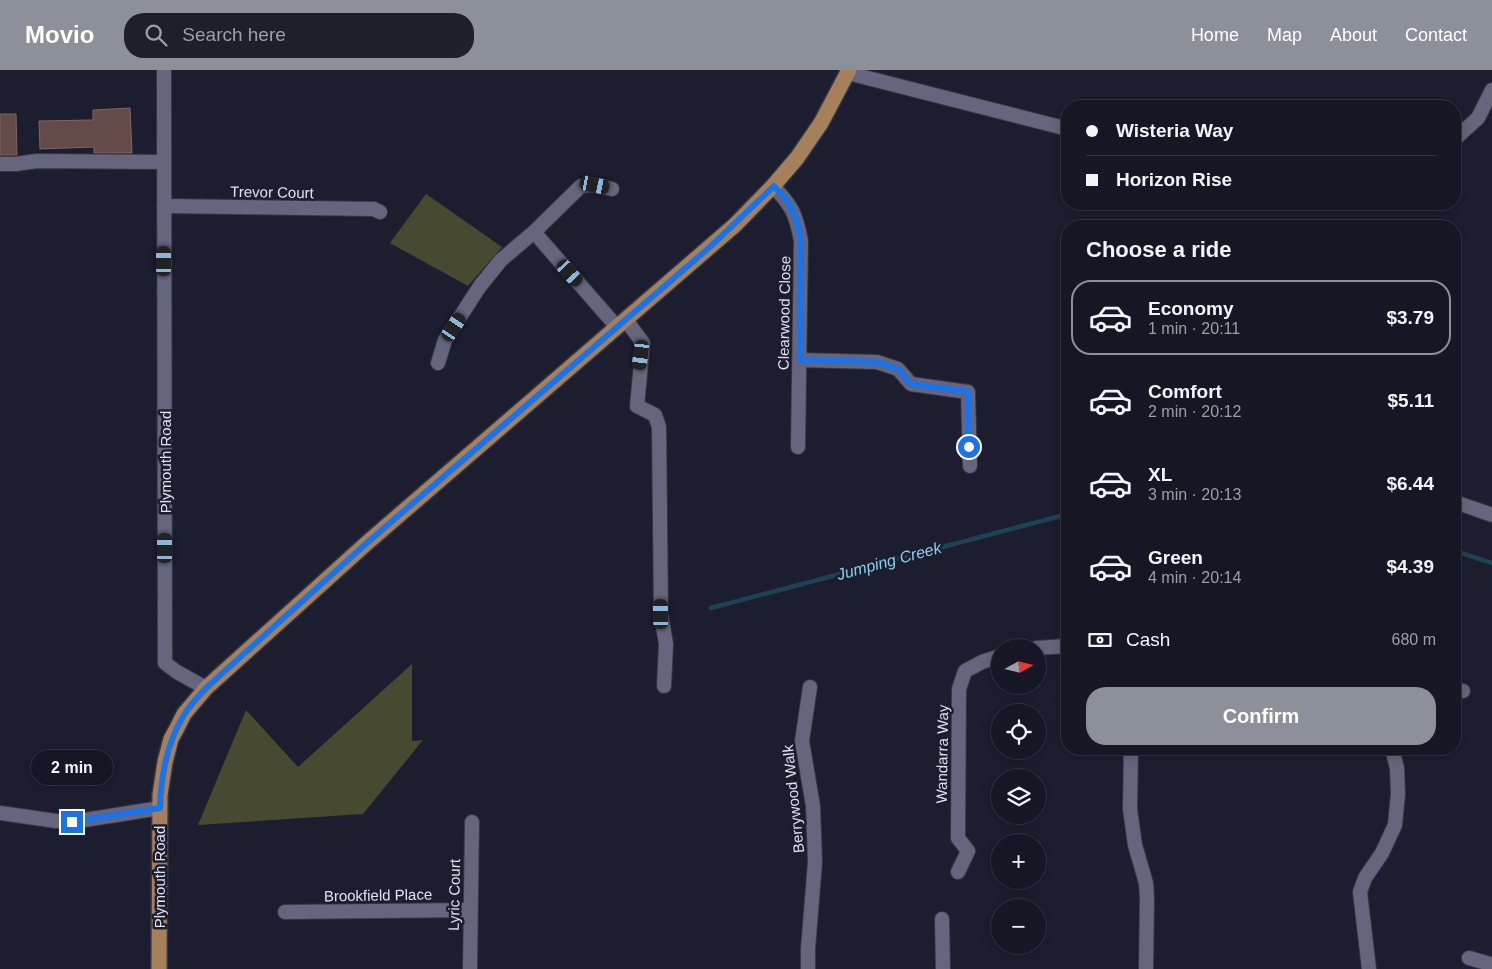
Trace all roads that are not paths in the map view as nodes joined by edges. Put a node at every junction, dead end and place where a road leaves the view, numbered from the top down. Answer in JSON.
{"nodes":[{"id":1,"x":164,"y":70,"type":"edge"},
{"id":2,"x":848,"y":72,"type":"edge"},
{"id":3,"x":1492,"y":90,"type":"edge"},
{"id":4,"x":1061,"y":127,"type":"edge"},
{"id":5,"x":1461,"y":133,"type":"edge"},
{"id":6,"x":163,"y":162,"type":"junction"},
{"id":7,"x":0,"y":164,"type":"edge"},
{"id":8,"x":774,"y":186,"type":"junction"},
{"id":9,"x":612,"y":189,"type":"dead end"},
{"id":10,"x":164,"y":206,"type":"junction"},
{"id":11,"x":380,"y":212,"type":"dead end"},
{"id":12,"x":534,"y":232,"type":"junction"},
{"id":13,"x":621,"y":324,"type":"junction"},
{"id":14,"x":800,"y":360,"type":"junction"},
{"id":15,"x":438,"y":363,"type":"dead end"},
{"id":16,"x":798,"y":448,"type":"dead end"},
{"id":17,"x":970,"y":466,"type":"dead end"},
{"id":18,"x":1461,"y":504,"type":"edge"},
{"id":19,"x":1492,"y":515,"type":"edge"},
{"id":20,"x":1061,"y":646,"type":"edge"},
{"id":21,"x":1046,"y":647,"type":"edge"},
{"id":22,"x":991,"y":659,"type":"edge"},
{"id":23,"x":664,"y":686,"type":"dead end"},
{"id":24,"x":810,"y":686,"type":"dead end"},
{"id":25,"x":206,"y":688,"type":"junction"},
{"id":26,"x":1131,"y":755,"type":"edge"},
{"id":27,"x":1394,"y":755,"type":"edge"},
{"id":28,"x":160,"y":808,"type":"junction"},
{"id":29,"x":0,"y":813,"type":"edge"},
{"id":30,"x":472,"y":822,"type":"dead end"},
{"id":31,"x":958,"y":872,"type":"dead end"},
{"id":32,"x":470,"y":910,"type":"junction"},
{"id":33,"x":285,"y":912,"type":"dead end"},
{"id":34,"x":942,"y":919,"type":"dead end"},
{"id":35,"x":1469,"y":958,"type":"dead end"},
{"id":36,"x":159,"y":969,"type":"edge"},
{"id":37,"x":470,"y":969,"type":"edge"},
{"id":38,"x":808,"y":969,"type":"edge"},
{"id":39,"x":943,"y":969,"type":"edge"},
{"id":40,"x":1146,"y":969,"type":"edge"},
{"id":41,"x":1369,"y":969,"type":"edge"},
{"id":42,"x":1490,"y":969,"type":"edge"}],
"edges":[{"from":1,"to":6,"type":"street","name":"Plymouth Road"},
{"from":2,"to":4,"type":"street"},
{"from":2,"to":8,"type":"main road"},
{"from":3,"to":5,"type":"street"},
{"from":6,"to":7,"type":"street"},
{"from":6,"to":10,"type":"street","name":"Plymouth Road"},
{"from":8,"to":13,"type":"main road"},
{"from":8,"to":14,"type":"street","name":"Clearwood Close"},
{"from":9,"to":12,"type":"street"},
{"from":10,"to":11,"type":"street","name":"Trevor Court"},
{"from":10,"to":25,"type":"street","name":"Plymouth Road"},
{"from":12,"to":13,"type":"street"},
{"from":12,"to":15,"type":"street"},
{"from":13,"to":23,"type":"street"},
{"from":13,"to":25,"type":"main road"},
{"from":14,"to":16,"type":"street","name":"Clearwood Close"},
{"from":14,"to":17,"type":"street"},
{"from":18,"to":19,"type":"street"},
{"from":20,"to":21,"type":"street"},
{"from":22,"to":31,"type":"street","name":"Wandarra Way"},
{"from":24,"to":38,"type":"street","name":"Berrywood Walk"},
{"from":25,"to":28,"type":"main road","name":"Plymouth Road"},
{"from":26,"to":40,"type":"street"},
{"from":27,"to":41,"type":"street"},
{"from":28,"to":29,"type":"street"},
{"from":28,"to":36,"type":"main road","name":"Plymouth Road"},
{"from":30,"to":32,"type":"street","name":"Lyric Court"},
{"from":32,"to":33,"type":"street","name":"Brookfield Place"},
{"from":32,"to":37,"type":"street","name":"Lyric Court"},
{"from":34,"to":39,"type":"street"},
{"from":35,"to":42,"type":"street"}]}
